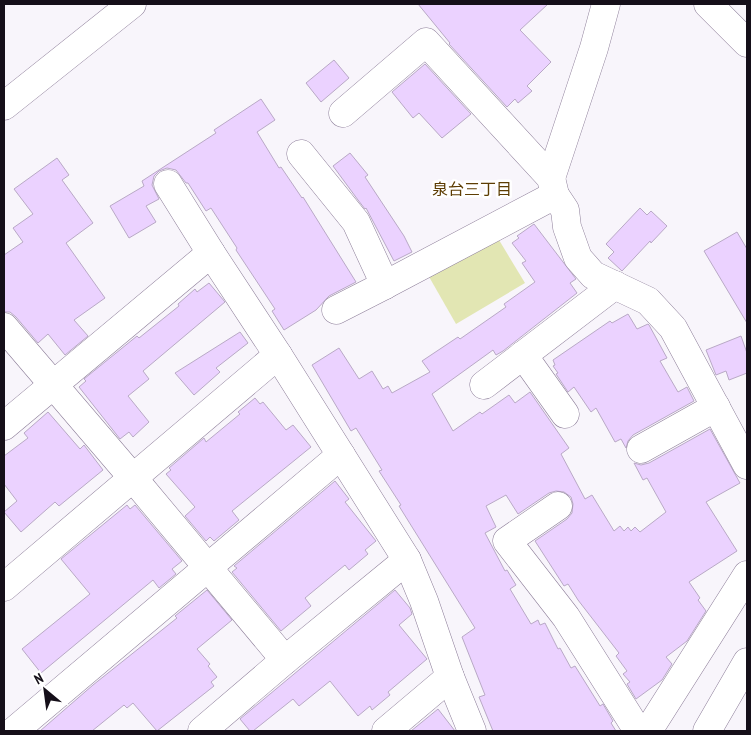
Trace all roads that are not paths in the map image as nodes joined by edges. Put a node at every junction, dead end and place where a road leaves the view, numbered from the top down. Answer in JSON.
{"nodes":[{"id":1,"x":132,"y":4,"type":"edge"},
{"id":2,"x":606,"y":4,"type":"edge"},
{"id":3,"x":708,"y":4,"type":"edge"},
{"id":4,"x":747,"y":43,"type":"edge"},
{"id":5,"x":4,"y":106,"type":"edge"},
{"id":6,"x":343,"y":114,"type":"dead end"},
{"id":7,"x":301,"y":154,"type":"dead end"},
{"id":8,"x":168,"y":184,"type":"dead end"},
{"id":9,"x":553,"y":187,"type":"junction"},
{"id":10,"x":211,"y":253,"type":"junction"},
{"id":11,"x":386,"y":285,"type":"junction"},
{"id":12,"x":615,"y":285,"type":"junction"},
{"id":13,"x":336,"y":310,"type":"dead end"},
{"id":14,"x":4,"y":327,"type":"edge"},
{"id":15,"x":278,"y":355,"type":"junction"},
{"id":16,"x":523,"y":355,"type":"junction"},
{"id":17,"x":53,"y":384,"type":"junction"},
{"id":18,"x":484,"y":385,"type":"dead end"},
{"id":19,"x":716,"y":407,"type":"junction"},
{"id":20,"x":565,"y":414,"type":"dead end"},
{"id":21,"x":4,"y":426,"type":"edge"},
{"id":22,"x":641,"y":449,"type":"dead end"},
{"id":23,"x":341,"y":455,"type":"junction"},
{"id":24,"x":747,"y":466,"type":"edge"},
{"id":25,"x":134,"y":478,"type":"junction"},
{"id":26,"x":558,"y":506,"type":"dead end"},
{"id":27,"x":407,"y":560,"type":"junction"},
{"id":28,"x":208,"y":567,"type":"junction"},
{"id":29,"x":747,"y":575,"type":"edge"},
{"id":30,"x":4,"y":587,"type":"edge"},
{"id":31,"x":285,"y":660,"type":"junction"},
{"id":32,"x":747,"y":662,"type":"edge"},
{"id":33,"x":450,"y":677,"type":"junction"},
{"id":34,"x":747,"y":683,"type":"edge"},
{"id":35,"x":14,"y":731,"type":"edge"},
{"id":36,"x":202,"y":731,"type":"edge"},
{"id":37,"x":386,"y":731,"type":"edge"},
{"id":38,"x":472,"y":731,"type":"edge"},
{"id":39,"x":638,"y":731,"type":"edge"},
{"id":40,"x":648,"y":731,"type":"edge"},
{"id":41,"x":707,"y":731,"type":"edge"},
{"id":42,"x":715,"y":731,"type":"edge"}],
"edges":[{"from":1,"to":5,"type":"main road"},
{"from":2,"to":9,"type":"main road"},
{"from":3,"to":4,"type":"main road"},
{"from":6,"to":9,"type":"main road"},
{"from":7,"to":11,"type":"main road"},
{"from":8,"to":10,"type":"main road"},
{"from":9,"to":11,"type":"main road"},
{"from":9,"to":12,"type":"main road"},
{"from":10,"to":15,"type":"main road"},
{"from":10,"to":17,"type":"main road"},
{"from":11,"to":13,"type":"main road"},
{"from":12,"to":16,"type":"main road"},
{"from":12,"to":19,"type":"main road"},
{"from":14,"to":17,"type":"main road"},
{"from":15,"to":23,"type":"main road"},
{"from":15,"to":25,"type":"main road"},
{"from":16,"to":18,"type":"main road"},
{"from":16,"to":20,"type":"main road"},
{"from":17,"to":21,"type":"main road"},
{"from":17,"to":25,"type":"main road"},
{"from":19,"to":22,"type":"main road"},
{"from":19,"to":24,"type":"main road"},
{"from":23,"to":27,"type":"main road"},
{"from":23,"to":28,"type":"main road"},
{"from":25,"to":28,"type":"main road"},
{"from":25,"to":30,"type":"main road"},
{"from":26,"to":39,"type":"main road"},
{"from":27,"to":31,"type":"main road"},
{"from":27,"to":33,"type":"main road"},
{"from":28,"to":31,"type":"main road"},
{"from":28,"to":35,"type":"main road"},
{"from":29,"to":40,"type":"main road"},
{"from":31,"to":36,"type":"main road"},
{"from":32,"to":41,"type":"main road"},
{"from":33,"to":37,"type":"main road"},
{"from":33,"to":38,"type":"main road"},
{"from":34,"to":42,"type":"main road"}]}
